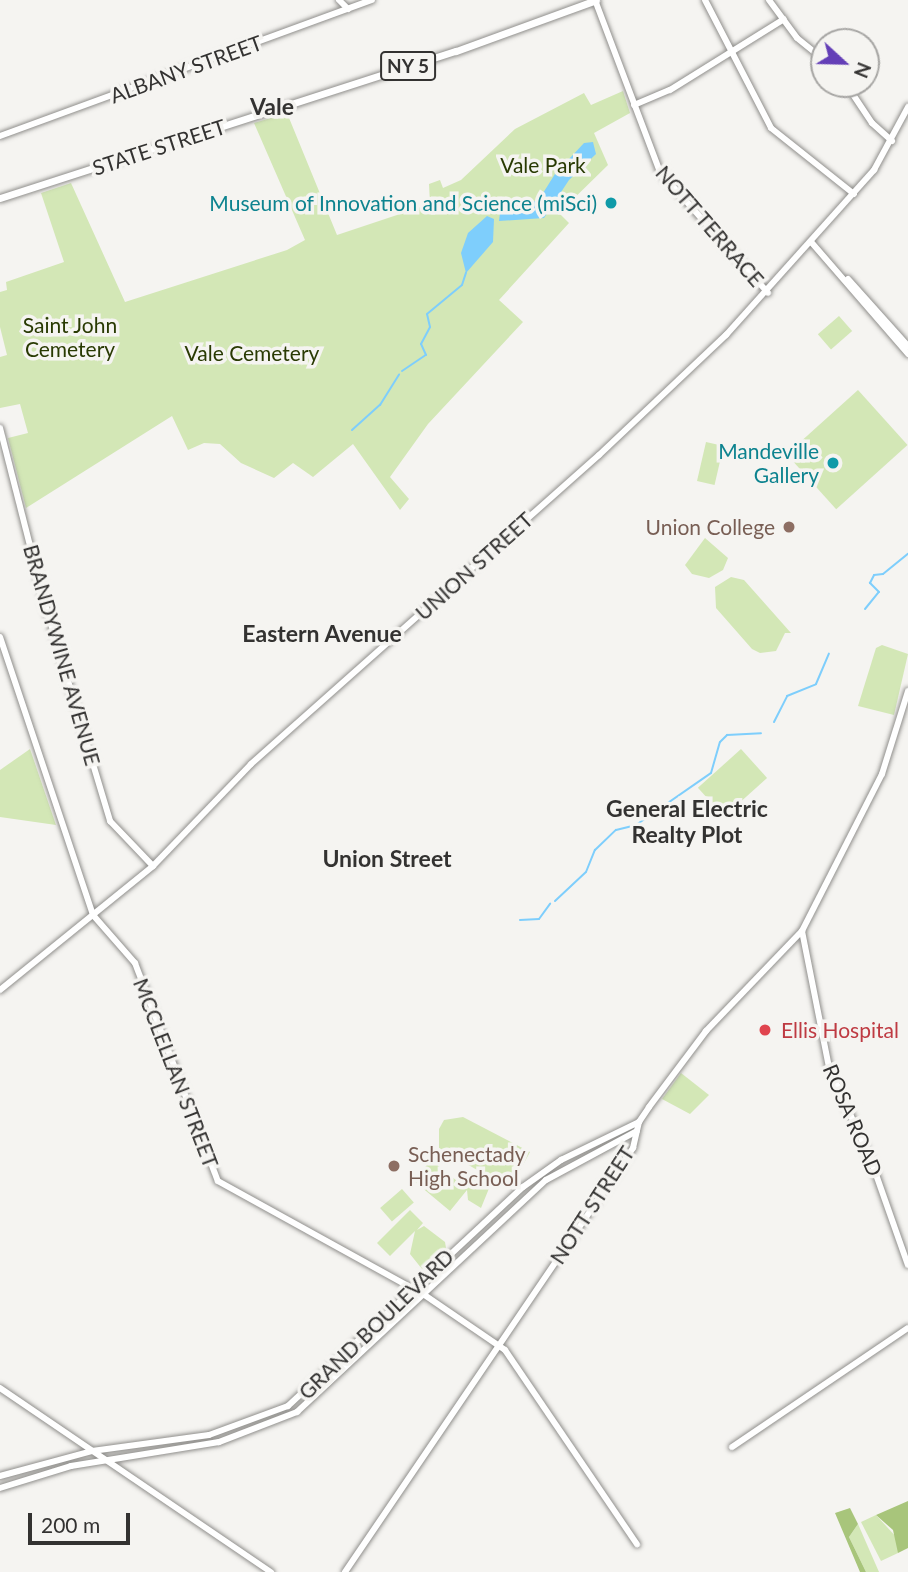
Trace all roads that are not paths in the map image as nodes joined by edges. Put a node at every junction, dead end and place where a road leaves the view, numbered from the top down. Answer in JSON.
{"nodes":[{"id":1,"x":339,"y":0,"type":"edge"},
{"id":2,"x":372,"y":0,"type":"edge"},
{"id":3,"x":596,"y":0,"type":"edge"},
{"id":4,"x":705,"y":0,"type":"edge"},
{"id":5,"x":769,"y":0,"type":"edge"},
{"id":6,"x":348,"y":9,"type":"junction"},
{"id":7,"x":784,"y":19,"type":"junction"},
{"id":8,"x":810,"y":49,"type":"edge"},
{"id":9,"x":732,"y":54,"type":"junction"},
{"id":10,"x":855,"y":98,"type":"edge"},
{"id":11,"x":634,"y":105,"type":"junction"},
{"id":12,"x":908,"y":107,"type":"edge"},
{"id":13,"x":0,"y":135,"type":"edge"},
{"id":14,"x":892,"y":141,"type":"junction"},
{"id":15,"x":854,"y":194,"type":"junction"},
{"id":16,"x":0,"y":198,"type":"edge"},
{"id":17,"x":812,"y":243,"type":"junction"},
{"id":18,"x":768,"y":293,"type":"junction"},
{"id":19,"x":908,"y":346,"type":"edge"},
{"id":20,"x":908,"y":354,"type":"edge"},
{"id":21,"x":0,"y":428,"type":"edge"},
{"id":22,"x":0,"y":637,"type":"edge"},
{"id":23,"x":908,"y":691,"type":"edge"},
{"id":24,"x":153,"y":866,"type":"junction"},
{"id":25,"x":93,"y":915,"type":"junction"},
{"id":26,"x":802,"y":931,"type":"junction"},
{"id":27,"x":0,"y":990,"type":"edge"},
{"id":28,"x":639,"y":1122,"type":"junction"},
{"id":29,"x":637,"y":1131,"type":"junction"},
{"id":30,"x":908,"y":1265,"type":"edge"},
{"id":31,"x":414,"y":1288,"type":"junction"},
{"id":32,"x":423,"y":1294,"type":"junction"},
{"id":33,"x":908,"y":1328,"type":"edge"},
{"id":34,"x":499,"y":1345,"type":"junction"},
{"id":35,"x":0,"y":1388,"type":"edge"},
{"id":36,"x":732,"y":1447,"type":"dead end"},
{"id":37,"x":92,"y":1451,"type":"junction"},
{"id":38,"x":104,"y":1459,"type":"junction"},
{"id":39,"x":0,"y":1476,"type":"edge"},
{"id":40,"x":0,"y":1488,"type":"edge"},
{"id":41,"x":637,"y":1544,"type":"dead end"},
{"id":42,"x":271,"y":1572,"type":"edge"},
{"id":43,"x":345,"y":1572,"type":"edge"}],
"edges":[{"from":1,"to":6,"type":"street"},
{"from":2,"to":6,"type":"street","name":"ALBANY STREET"},
{"from":3,"to":11,"type":"street","name":"NOTT TERRACE"},
{"from":3,"to":16,"type":"main road","name":"STATE STREET","number":"NY 5"},
{"from":4,"to":9,"type":"street"},
{"from":5,"to":7,"type":"street"},
{"from":6,"to":13,"type":"street","name":"ALBANY STREET"},
{"from":7,"to":8,"type":"street"},
{"from":7,"to":9,"type":"street"},
{"from":9,"to":11,"type":"street"},
{"from":9,"to":15,"type":"street"},
{"from":10,"to":14,"type":"street"},
{"from":11,"to":18,"type":"street","name":"NOTT TERRACE"},
{"from":12,"to":14,"type":"street","name":"UNION STREET"},
{"from":14,"to":15,"type":"street","name":"UNION STREET"},
{"from":15,"to":17,"type":"street","name":"UNION STREET"},
{"from":17,"to":18,"type":"street","name":"UNION STREET"},
{"from":17,"to":19,"type":"street"},
{"from":17,"to":20,"type":"street"},
{"from":18,"to":24,"type":"street","name":"UNION STREET"},
{"from":21,"to":24,"type":"street","name":"BRANDYWINE AVENUE"},
{"from":22,"to":25,"type":"street","name":"MCCLELLAN STREET"},
{"from":23,"to":26,"type":"street","name":"NOTT STREET"},
{"from":24,"to":25,"type":"street","name":"UNION STREET"},
{"from":25,"to":27,"type":"street","name":"UNION STREET"},
{"from":25,"to":31,"type":"street","name":"MCCLELLAN STREET"},
{"from":26,"to":28,"type":"street","name":"NOTT STREET"},
{"from":26,"to":30,"type":"street","name":"ROSA ROAD"},
{"from":28,"to":29,"type":"street","name":"NOTT STREET"},
{"from":28,"to":31,"type":"street","name":"GRAND BOULEVARD"},
{"from":29,"to":32,"type":"street","name":"GRAND BOULEVARD"},
{"from":29,"to":34,"type":"street","name":"NOTT STREET"},
{"from":31,"to":32,"type":"street","name":"MCCLELLAN STREET"},
{"from":31,"to":37,"type":"street","name":"GRAND BOULEVARD"},
{"from":32,"to":34,"type":"street","name":"MCCLELLAN STREET"},
{"from":32,"to":38,"type":"street","name":"GRAND BOULEVARD"},
{"from":33,"to":36,"type":"street"},
{"from":34,"to":41,"type":"street","name":"MCCLELLAN STREET"},
{"from":34,"to":43,"type":"street","name":"NOTT STREET"},
{"from":35,"to":37,"type":"street"},
{"from":37,"to":38,"type":"street"},
{"from":37,"to":39,"type":"street","name":"GRAND BOULEVARD"},
{"from":38,"to":40,"type":"street","name":"GRAND BOULEVARD"},
{"from":38,"to":42,"type":"street"}]}
